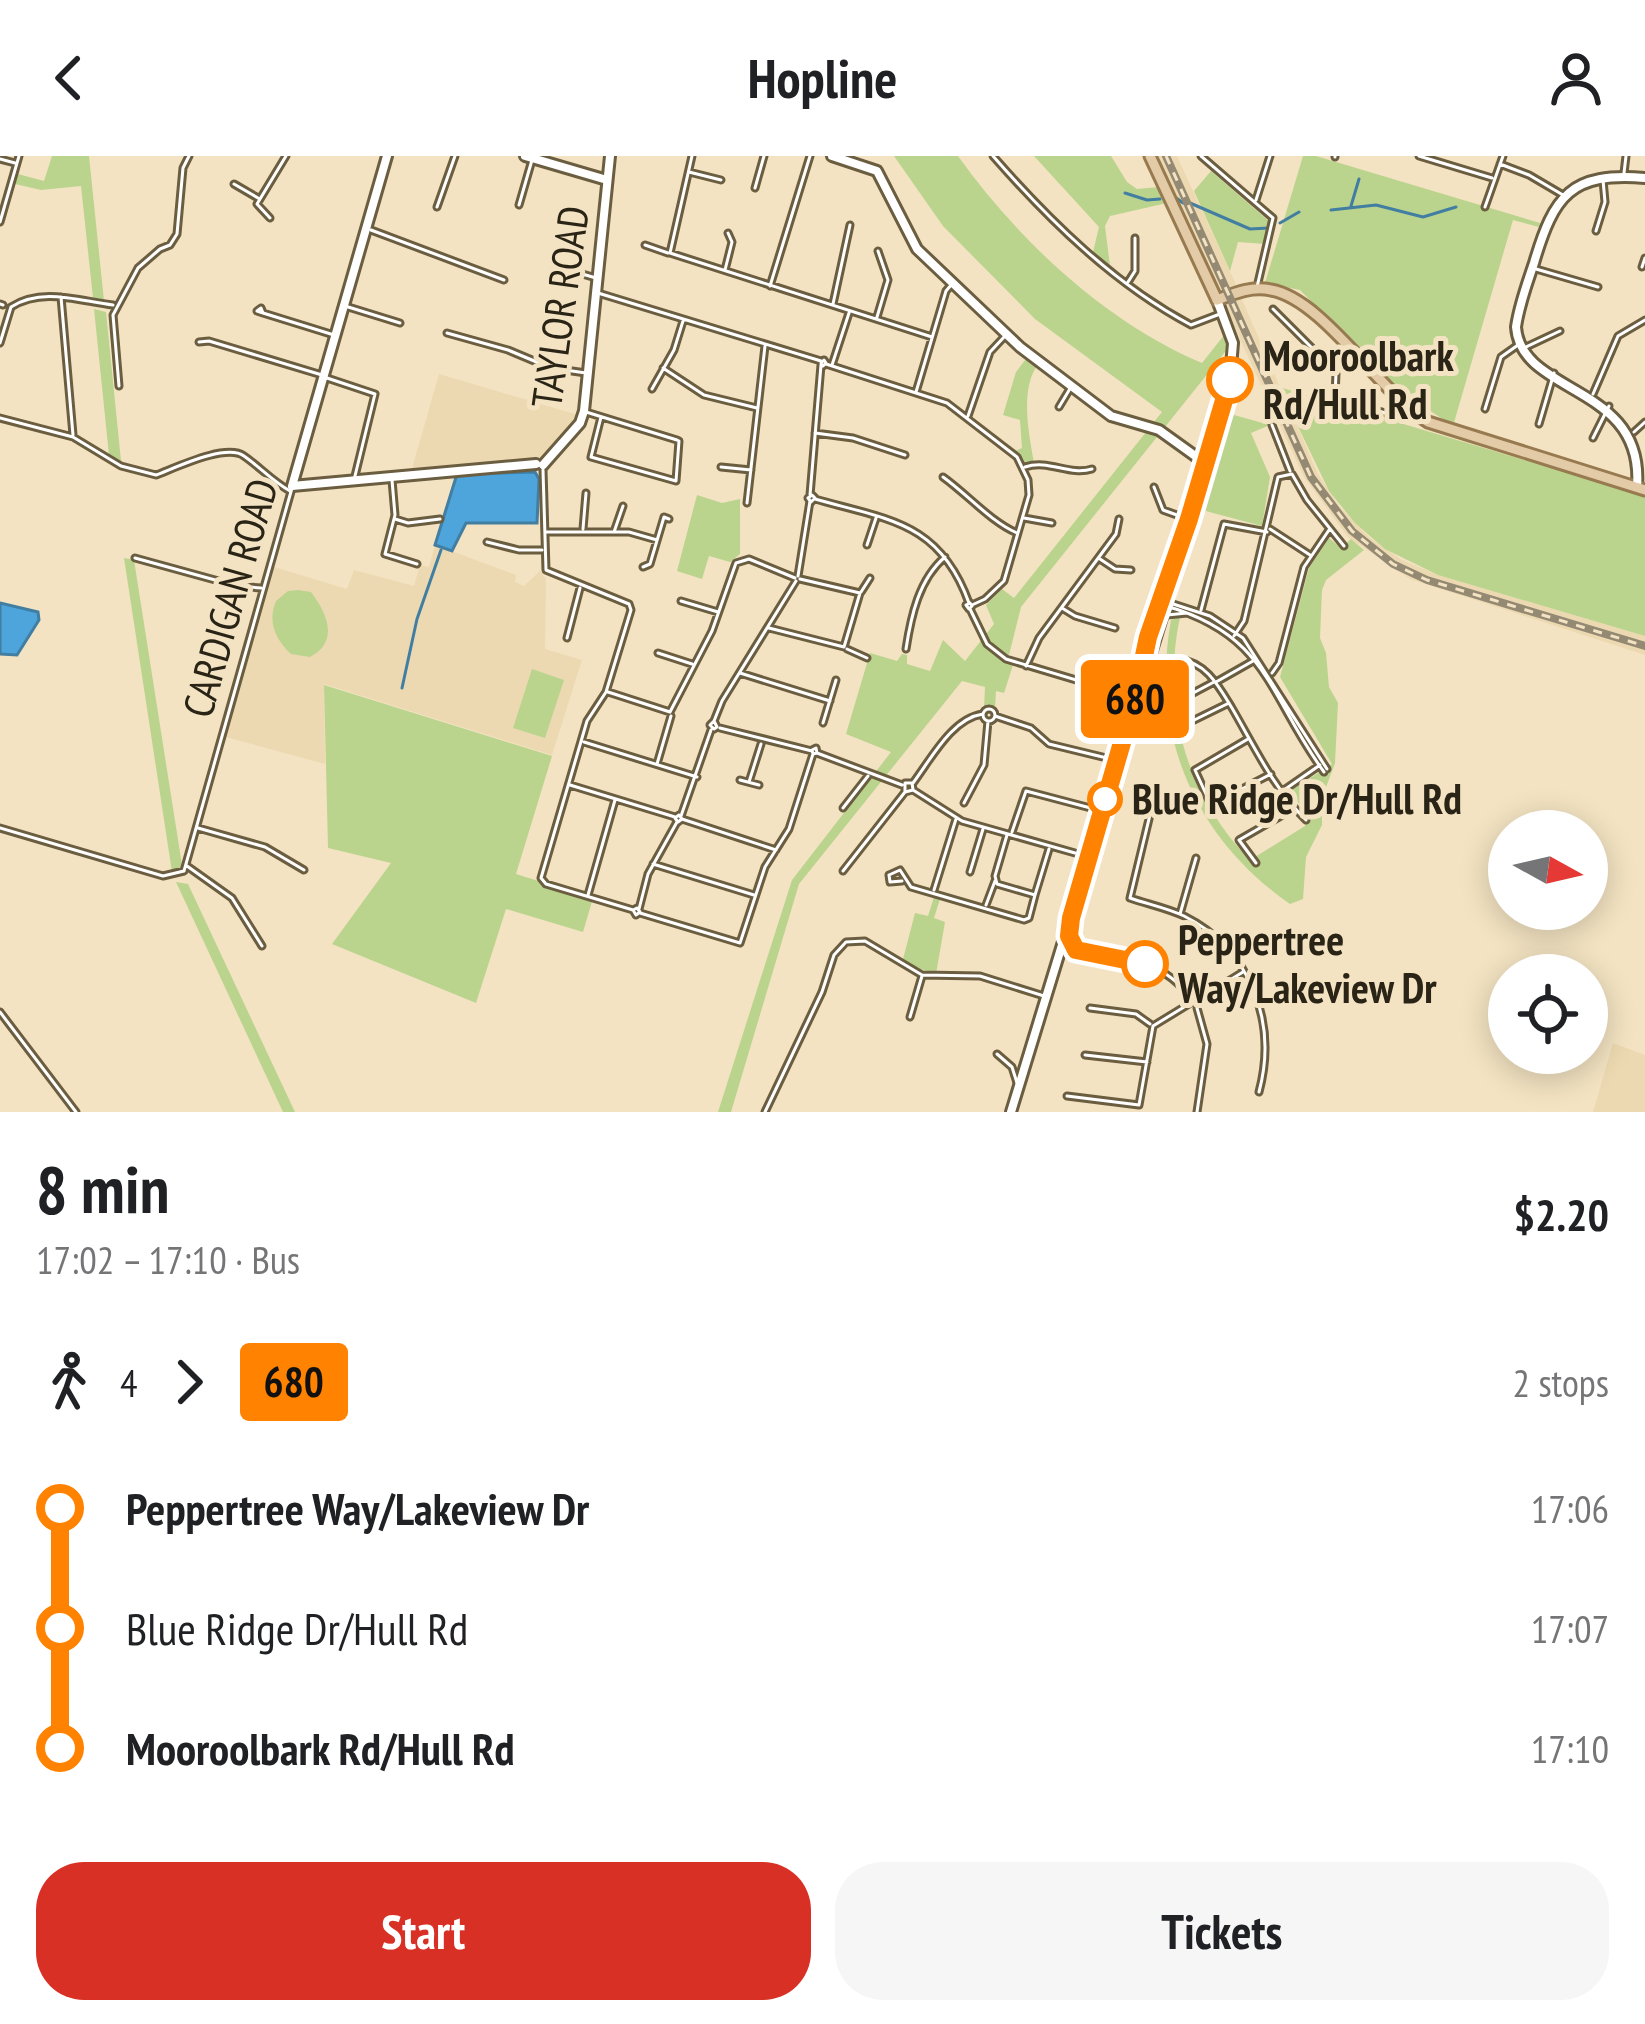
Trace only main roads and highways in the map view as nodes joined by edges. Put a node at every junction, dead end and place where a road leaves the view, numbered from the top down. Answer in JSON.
{"nodes":[{"id":1,"x":1150,"y":156,"type":"edge"},
{"id":2,"x":1641,"y":489,"type":"edge"}],
"edges":[{"from":1,"to":2,"type":"main road"}]}
